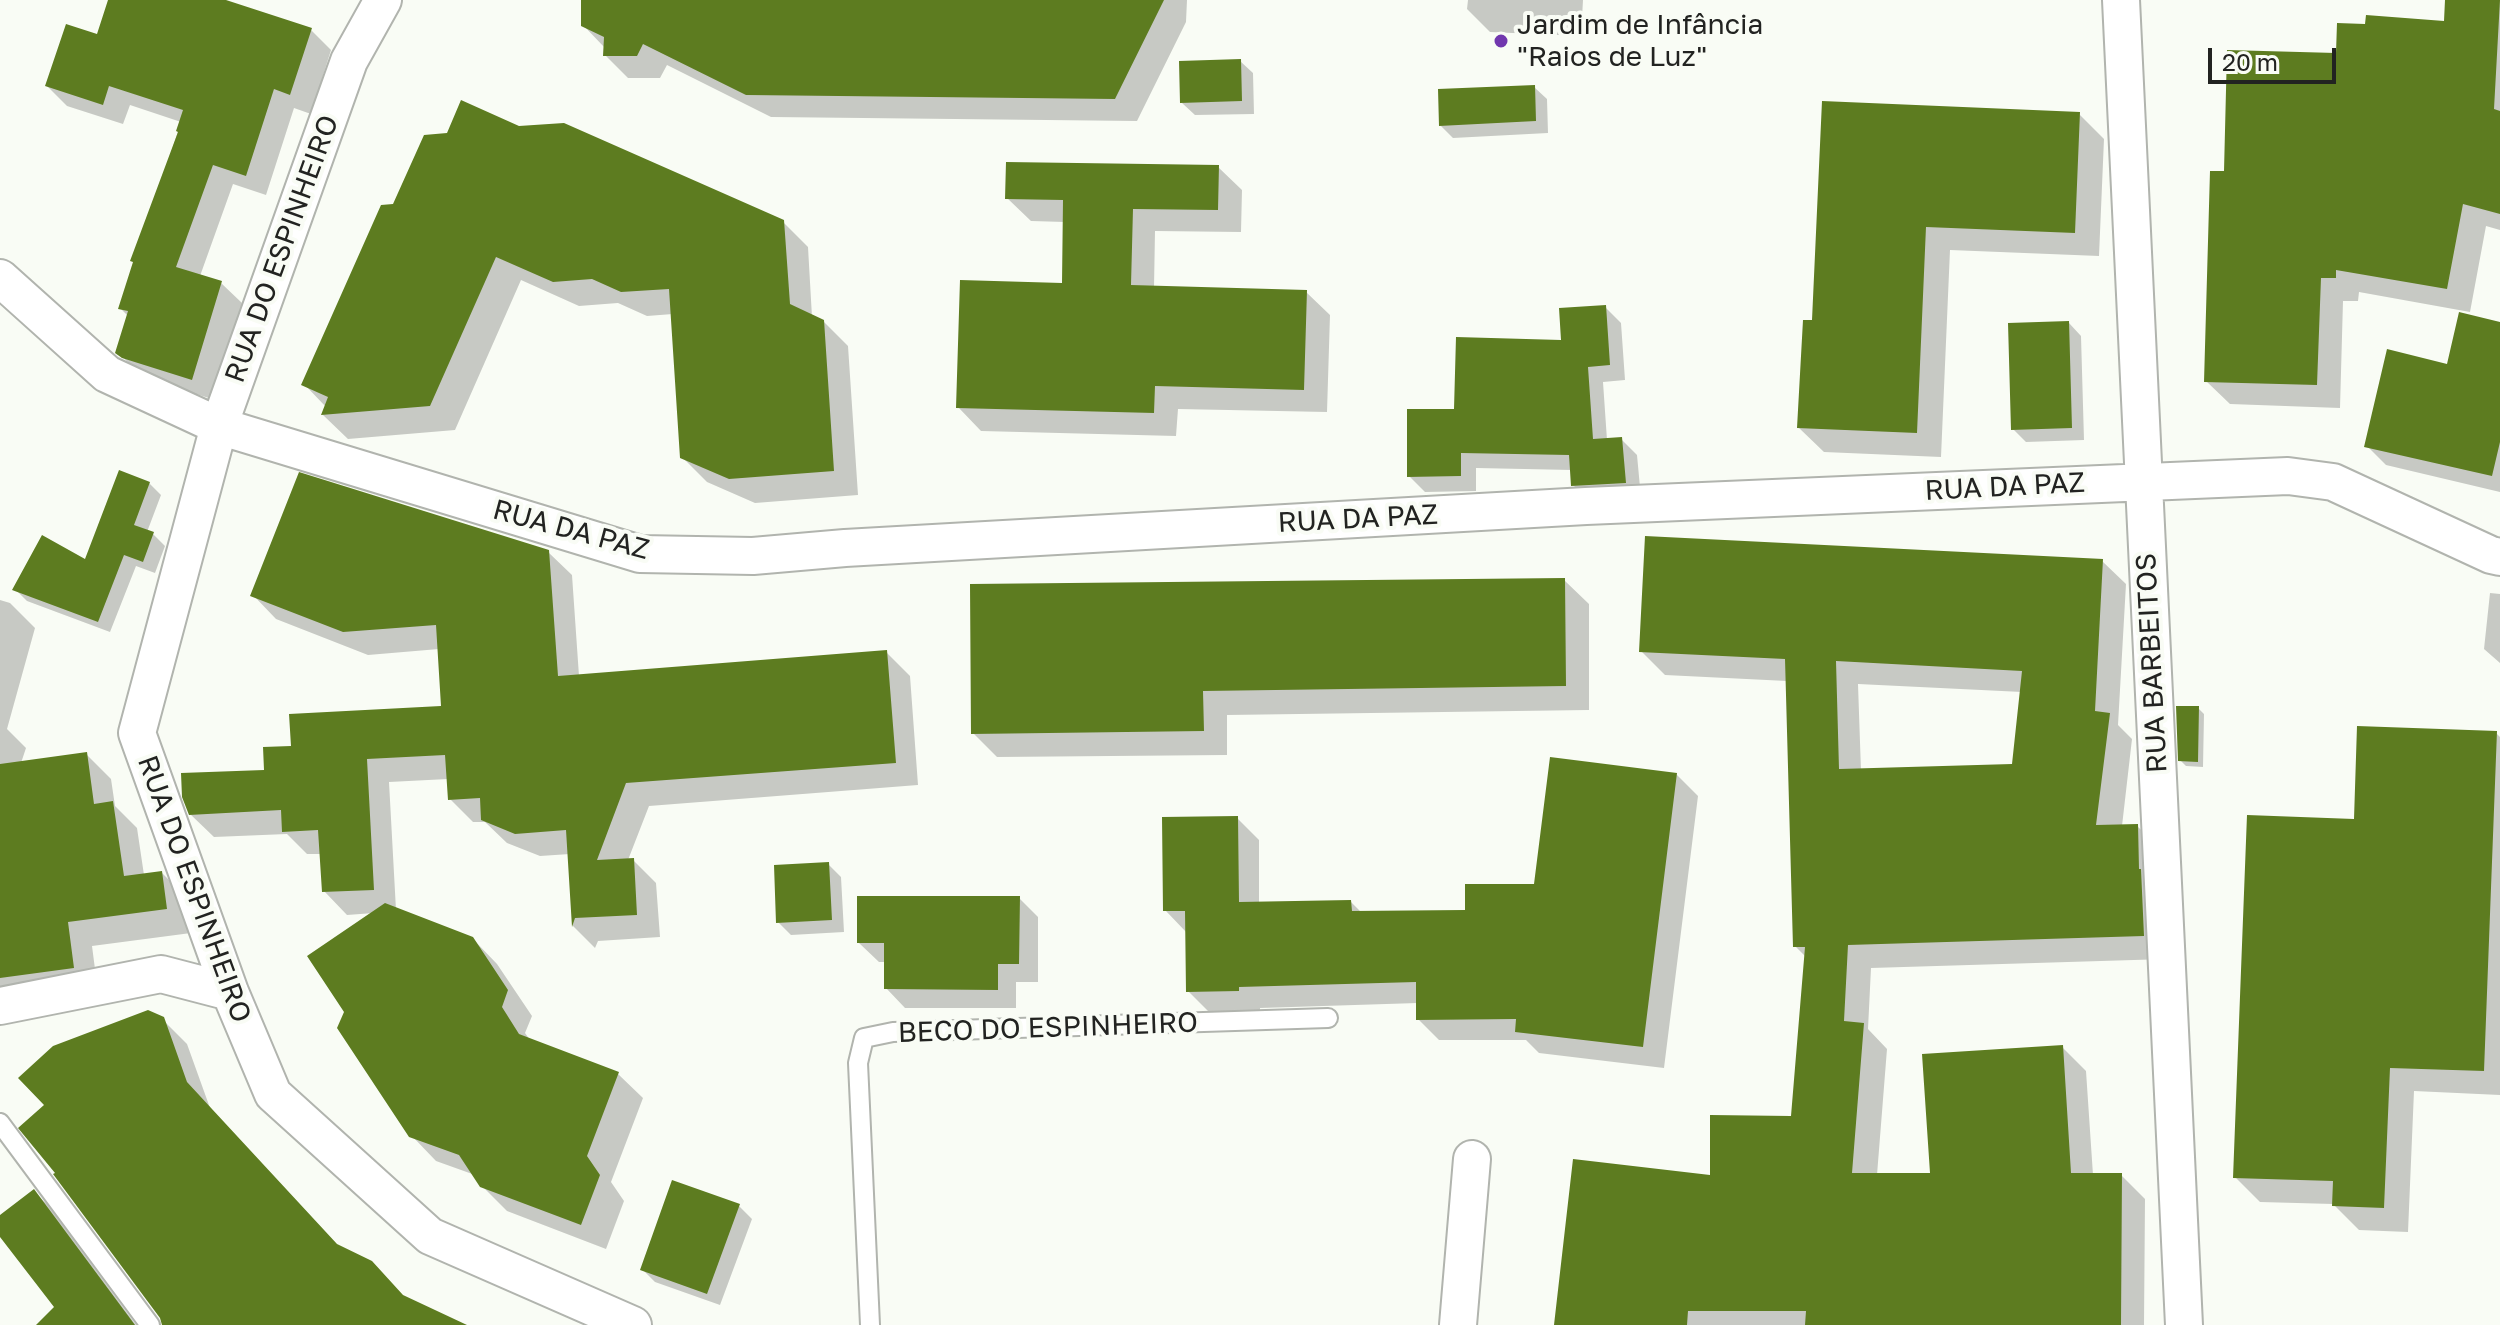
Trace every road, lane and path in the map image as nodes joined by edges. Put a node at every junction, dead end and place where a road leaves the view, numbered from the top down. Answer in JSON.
{"nodes":[{"id":1,"x":383,"y":0,"type":"edge"},
{"id":2,"x":2121,"y":0,"type":"edge"},
{"id":3,"x":0,"y":278,"type":"edge"},
{"id":4,"x":219,"y":426,"type":"junction"},
{"id":5,"x":2143,"y":481,"type":"junction"},
{"id":6,"x":2500,"y":557,"type":"edge"},
{"id":7,"x":230,"y":992,"type":"junction"},
{"id":8,"x":0,"y":1006,"type":"edge"},
{"id":9,"x":1328,"y":1018,"type":"dead end"},
{"id":10,"x":0,"y":1123,"type":"edge"},
{"id":11,"x":1472,"y":1159,"type":"dead end"},
{"id":12,"x":150,"y":1325,"type":"edge"},
{"id":13,"x":633,"y":1325,"type":"edge"},
{"id":14,"x":870,"y":1325,"type":"edge"},
{"id":15,"x":1458,"y":1325,"type":"edge"},
{"id":16,"x":2184,"y":1325,"type":"edge"}],
"edges":[{"from":1,"to":4,"type":"street","name":"RUA DO ESPINHEIRO"},
{"from":2,"to":5,"type":"street","name":"RUA BARBEITOS"},
{"from":3,"to":4,"type":"street","name":"RUA DA PAZ"},
{"from":4,"to":5,"type":"street","name":"RUA DA PAZ"},
{"from":4,"to":7,"type":"street","name":"RUA DO ESPINHEIRO"},
{"from":5,"to":6,"type":"street","name":"RUA DA PAZ"},
{"from":5,"to":16,"type":"street","name":"RUA BARBEITOS"},
{"from":7,"to":8,"type":"street"},
{"from":7,"to":13,"type":"street","name":"RUA DO ESPINHEIRO"},
{"from":9,"to":14,"type":"lane","name":"BECO DO ESPINHEIRO"},
{"from":10,"to":12,"type":"lane"},
{"from":11,"to":15,"type":"street"}]}
